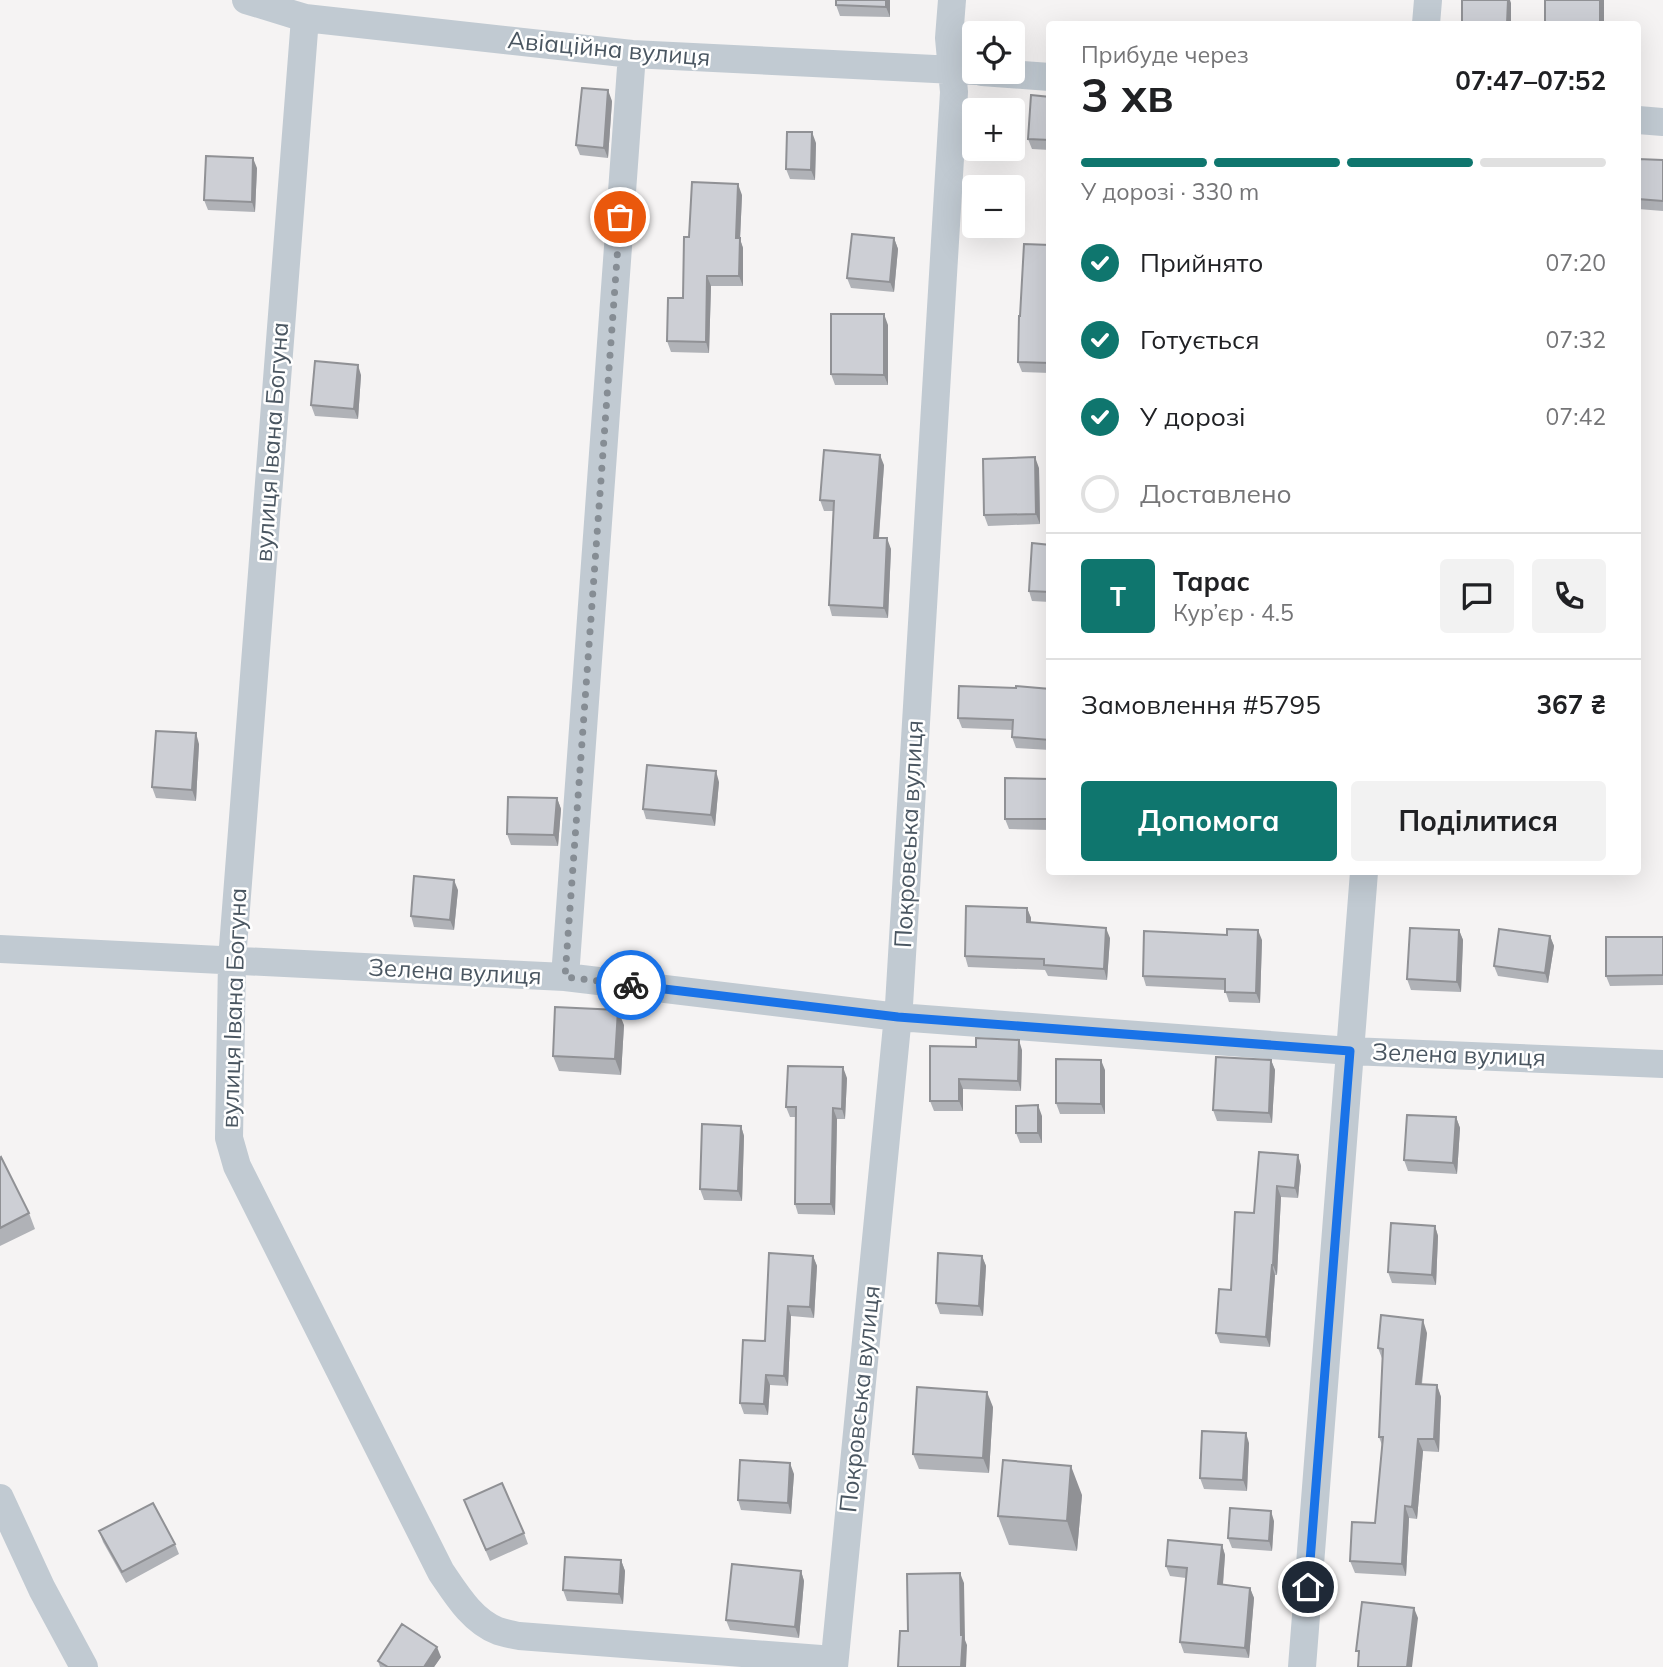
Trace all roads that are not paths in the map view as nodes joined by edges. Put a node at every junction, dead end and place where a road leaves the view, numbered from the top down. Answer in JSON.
{"nodes":[{"id":1,"x":246,"y":0,"type":"edge"},
{"id":2,"x":952,"y":0,"type":"edge"},
{"id":3,"x":1428,"y":0,"type":"edge"},
{"id":4,"x":305,"y":18,"type":"junction"},
{"id":5,"x":1426,"y":21,"type":"edge"},
{"id":6,"x":632,"y":54,"type":"junction"},
{"id":7,"x":962,"y":68,"type":"edge"},
{"id":8,"x":962,"y":70,"type":"edge"},
{"id":9,"x":962,"y":74,"type":"edge"},
{"id":10,"x":1025,"y":75,"type":"edge"},
{"id":11,"x":1046,"y":77,"type":"edge"},
{"id":12,"x":1641,"y":120,"type":"edge"},
{"id":13,"x":1663,"y":122,"type":"edge"},
{"id":14,"x":1364,"y":875,"type":"edge"},
{"id":15,"x":0,"y":949,"type":"edge"},
{"id":16,"x":232,"y":960,"type":"junction"},
{"id":17,"x":565,"y":977,"type":"junction"},
{"id":18,"x":898,"y":1017,"type":"junction"},
{"id":19,"x":1350,"y":1051,"type":"junction"},
{"id":20,"x":1663,"y":1064,"type":"edge"},
{"id":21,"x":0,"y":1498,"type":"edge"},
{"id":22,"x":834,"y":1664,"type":"edge"},
{"id":23,"x":84,"y":1667,"type":"edge"},
{"id":24,"x":1302,"y":1667,"type":"edge"}],
"edges":[{"from":1,"to":4,"type":"street","name":"Авіаційна вулиця"},
{"from":2,"to":7,"type":"street","name":"Покровська вулиця"},
{"from":3,"to":5,"type":"street"},
{"from":4,"to":6,"type":"street","name":"Авіаційна вулиця"},
{"from":4,"to":16,"type":"street","name":"вулиця Івана Богуна"},
{"from":6,"to":8,"type":"street","name":"Авіаційна вулиця"},
{"from":6,"to":17,"type":"street"},
{"from":9,"to":18,"type":"street","name":"Покровська вулиця"},
{"from":10,"to":11,"type":"street"},
{"from":12,"to":13,"type":"street"},
{"from":14,"to":19,"type":"street"},
{"from":15,"to":16,"type":"street","name":"Зелена вулиця"},
{"from":16,"to":17,"type":"street","name":"Зелена вулиця"},
{"from":16,"to":22,"type":"street","name":"вулиця Івана Богуна"},
{"from":17,"to":18,"type":"street","name":"Зелена вулиця"},
{"from":18,"to":19,"type":"street","name":"Зелена вулиця"},
{"from":18,"to":22,"type":"street","name":"Покровська вулиця"},
{"from":19,"to":20,"type":"street","name":"Зелена вулиця"},
{"from":19,"to":24,"type":"street"},
{"from":21,"to":23,"type":"street"}]}
